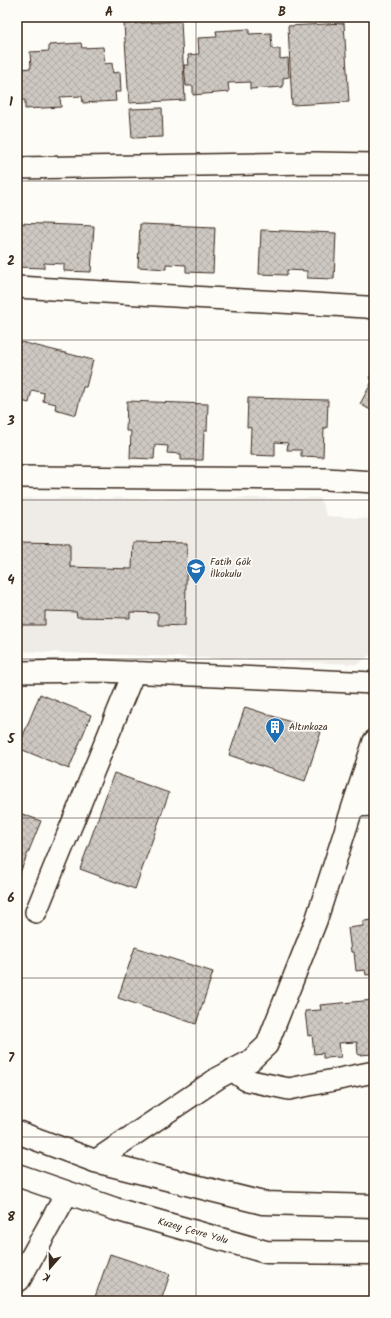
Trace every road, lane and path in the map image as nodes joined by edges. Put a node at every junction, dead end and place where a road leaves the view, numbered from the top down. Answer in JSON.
{"nodes":[{"id":1,"x":374,"y":164,"type":"edge"},
{"id":2,"x":17,"y":168,"type":"edge"},
{"id":3,"x":17,"y":287,"type":"edge"},
{"id":4,"x":374,"y":308,"type":"edge"},
{"id":5,"x":17,"y":477,"type":"edge"},
{"id":6,"x":374,"y":482,"type":"edge"},
{"id":7,"x":17,"y":672,"type":"edge"},
{"id":8,"x":134,"y":672,"type":"junction"},
{"id":9,"x":374,"y":683,"type":"edge"},
{"id":10,"x":374,"y":741,"type":"edge"},
{"id":11,"x":364,"y":805,"type":"edge"},
{"id":12,"x":36,"y":912,"type":"dead end"},
{"id":13,"x":232,"y":1070,"type":"junction"},
{"id":14,"x":374,"y":1072,"type":"edge"},
{"id":15,"x":17,"y":1132,"type":"edge"},
{"id":16,"x":94,"y":1161,"type":"junction"},
{"id":17,"x":17,"y":1175,"type":"edge"},
{"id":18,"x":67,"y":1193,"type":"junction"},
{"id":19,"x":374,"y":1206,"type":"edge"},
{"id":20,"x":374,"y":1253,"type":"edge"},
{"id":21,"x":17,"y":1282,"type":"edge"}],
"edges":[{"from":1,"to":2,"type":"street"},
{"from":3,"to":4,"type":"street"},
{"from":5,"to":6,"type":"street"},
{"from":7,"to":8,"type":"street"},
{"from":8,"to":9,"type":"street"},
{"from":8,"to":12,"type":"street"},
{"from":10,"to":11,"type":"street"},
{"from":11,"to":13,"type":"street"},
{"from":13,"to":14,"type":"street"},
{"from":13,"to":16,"type":"street"},
{"from":15,"to":16,"type":"main road"},
{"from":16,"to":19,"type":"main road"},
{"from":17,"to":18,"type":"main road","name":"Kuzey Çevre Yolu"},
{"from":18,"to":20,"type":"main road","name":"Kuzey Çevre Yolu"},
{"from":18,"to":21,"type":"main road"}]}
